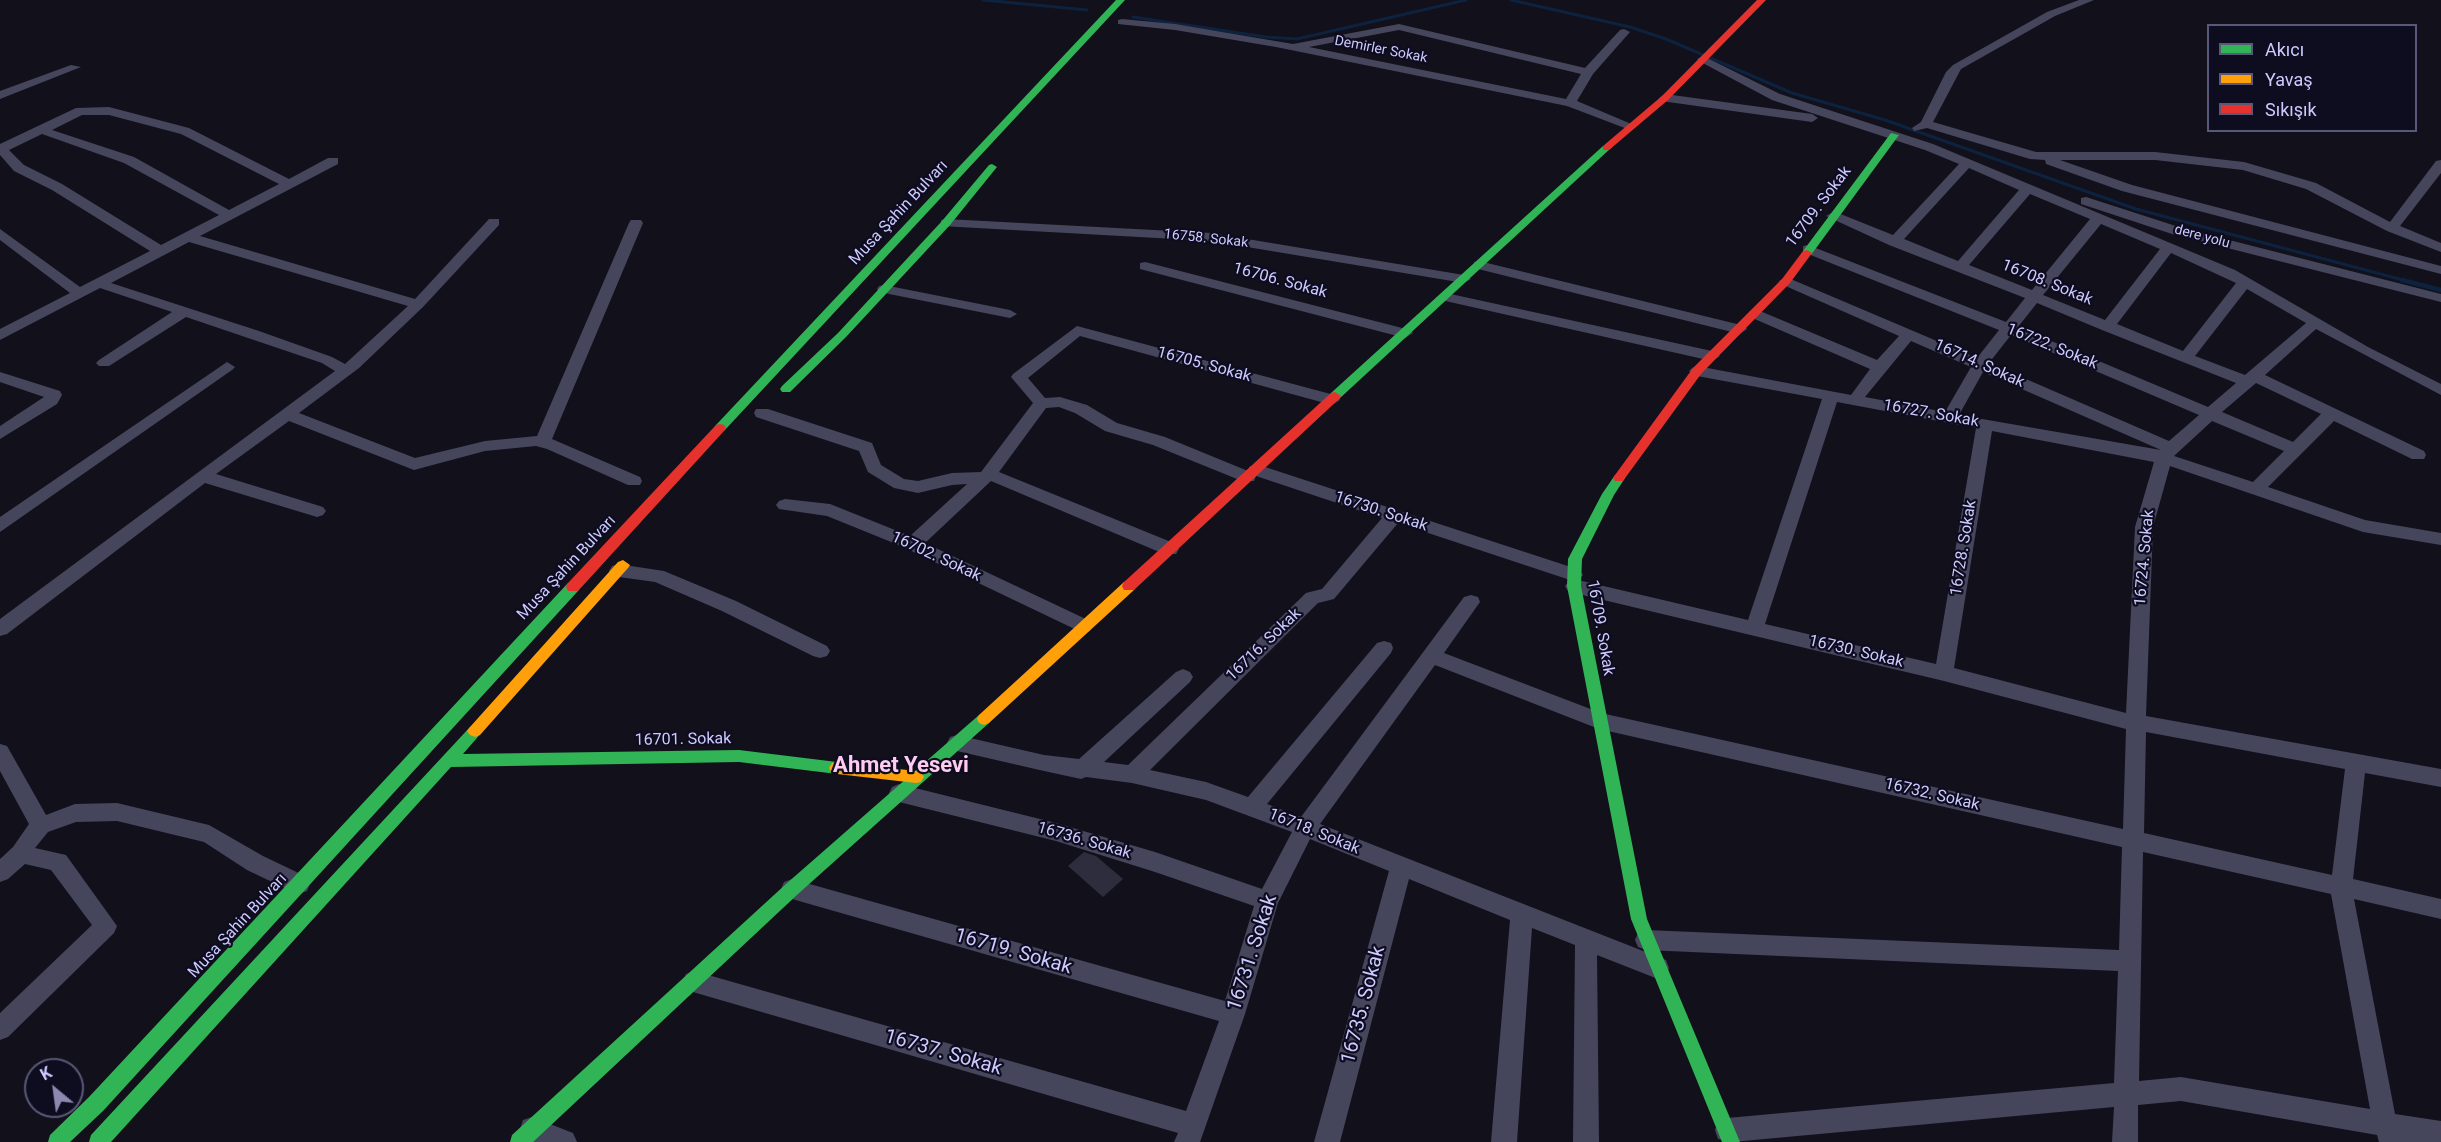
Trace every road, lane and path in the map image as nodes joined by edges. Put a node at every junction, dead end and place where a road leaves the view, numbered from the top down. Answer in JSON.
{"nodes":[{"id":1,"x":1120,"y":0,"type":"edge"},
{"id":2,"x":1762,"y":0,"type":"edge"},
{"id":3,"x":2089,"y":0,"type":"edge"},
{"id":4,"x":1135,"y":7,"type":"dead end"},
{"id":5,"x":1118,"y":26,"type":"joint"},
{"id":6,"x":1624,"y":32,"type":"dead end"},
{"id":7,"x":1289,"y":47,"type":"junction"},
{"id":8,"x":1703,"y":58,"type":"junction"},
{"id":9,"x":75,"y":67,"type":"dead end"},
{"id":10,"x":1588,"y":72,"type":"junction"},
{"id":11,"x":0,"y":95,"type":"edge"},
{"id":12,"x":1665,"y":98,"type":"junction"},
{"id":13,"x":1570,"y":103,"type":"junction"},
{"id":14,"x":1812,"y":110,"type":"junction"},
{"id":15,"x":1630,"y":126,"type":"junction"},
{"id":16,"x":41,"y":130,"type":"junction"},
{"id":17,"x":1912,"y":131,"type":"junction"},
{"id":18,"x":1,"y":149,"type":"edge"},
{"id":19,"x":2035,"y":156,"type":"junction"},
{"id":20,"x":1000,"y":157,"type":"dead end"},
{"id":21,"x":333,"y":161,"type":"dead end"},
{"id":22,"x":1967,"y":163,"type":"junction"},
{"id":23,"x":2441,"y":165,"type":"edge"},
{"id":24,"x":290,"y":184,"type":"junction"},
{"id":25,"x":2028,"y":188,"type":"junction"},
{"id":26,"x":228,"y":215,"type":"junction"},
{"id":27,"x":1833,"y":216,"type":"junction"},
{"id":28,"x":2098,"y":218,"type":"junction"},
{"id":29,"x":494,"y":222,"type":"dead end"},
{"id":30,"x":636,"y":223,"type":"dead end"},
{"id":31,"x":946,"y":223,"type":"junction"},
{"id":32,"x":2392,"y":228,"type":"junction"},
{"id":33,"x":0,"y":233,"type":"edge"},
{"id":34,"x":188,"y":237,"type":"junction"},
{"id":35,"x":1894,"y":242,"type":"junction"},
{"id":36,"x":2169,"y":247,"type":"junction"},
{"id":37,"x":2441,"y":248,"type":"edge"},
{"id":38,"x":1808,"y":249,"type":"junction"},
{"id":39,"x":160,"y":251,"type":"junction"},
{"id":40,"x":1479,"y":265,"type":"junction"},
{"id":41,"x":1145,"y":266,"type":"dead end"},
{"id":42,"x":1960,"y":267,"type":"junction"},
{"id":43,"x":2441,"y":270,"type":"edge"},
{"id":44,"x":1464,"y":279,"type":"junction"},
{"id":45,"x":1786,"y":280,"type":"junction"},
{"id":46,"x":2245,"y":281,"type":"junction"},
{"id":47,"x":101,"y":284,"type":"junction"},
{"id":48,"x":884,"y":290,"type":"junction"},
{"id":49,"x":79,"y":293,"type":"junction"},
{"id":50,"x":1446,"y":297,"type":"junction"},
{"id":51,"x":2034,"y":297,"type":"junction"},
{"id":52,"x":2441,"y":298,"type":"edge"},
{"id":53,"x":418,"y":304,"type":"junction"},
{"id":54,"x":184,"y":311,"type":"junction"},
{"id":55,"x":1010,"y":314,"type":"dead end"},
{"id":56,"x":1755,"y":314,"type":"junction"},
{"id":57,"x":2316,"y":322,"type":"junction"},
{"id":58,"x":2107,"y":327,"type":"junction"},
{"id":59,"x":1740,"y":329,"type":"junction"},
{"id":60,"x":2008,"y":329,"type":"junction"},
{"id":61,"x":1405,"y":333,"type":"junction"},
{"id":62,"x":1910,"y":333,"type":"junction"},
{"id":63,"x":0,"y":335,"type":"edge"},
{"id":64,"x":1712,"y":356,"type":"junction"},
{"id":65,"x":2186,"y":357,"type":"junction"},
{"id":66,"x":104,"y":363,"type":"dead end"},
{"id":67,"x":1980,"y":364,"type":"junction"},
{"id":68,"x":227,"y":367,"type":"dead end"},
{"id":69,"x":1879,"y":367,"type":"junction"},
{"id":70,"x":344,"y":370,"type":"junction"},
{"id":71,"x":1697,"y":371,"type":"junction"},
{"id":72,"x":0,"y":377,"type":"edge"},
{"id":73,"x":2251,"y":379,"type":"junction"},
{"id":74,"x":2441,"y":390,"type":"edge"},
{"id":75,"x":1831,"y":396,"type":"junction"},
{"id":76,"x":1332,"y":400,"type":"junction"},
{"id":77,"x":1855,"y":400,"type":"junction"},
{"id":78,"x":1041,"y":403,"type":"junction"},
{"id":79,"x":2210,"y":412,"type":"junction"},
{"id":80,"x":286,"y":414,"type":"junction"},
{"id":81,"x":2331,"y":414,"type":"junction"},
{"id":82,"x":758,"y":417,"type":"joint"},
{"id":83,"x":1950,"y":417,"type":"junction"},
{"id":84,"x":1985,"y":424,"type":"junction"},
{"id":85,"x":0,"y":434,"type":"edge"},
{"id":86,"x":542,"y":442,"type":"junction"},
{"id":87,"x":2294,"y":450,"type":"junction"},
{"id":88,"x":2168,"y":453,"type":"junction"},
{"id":89,"x":2418,"y":455,"type":"dead end"},
{"id":90,"x":1252,"y":474,"type":"junction"},
{"id":91,"x":203,"y":476,"type":"junction"},
{"id":92,"x":986,"y":476,"type":"junction"},
{"id":93,"x":633,"y":481,"type":"dead end"},
{"id":94,"x":2255,"y":490,"type":"junction"},
{"id":95,"x":785,"y":505,"type":"dead end"},
{"id":96,"x":317,"y":511,"type":"dead end"},
{"id":97,"x":1393,"y":517,"type":"junction"},
{"id":98,"x":0,"y":526,"type":"edge"},
{"id":99,"x":2441,"y":539,"type":"edge"},
{"id":100,"x":912,"y":545,"type":"junction"},
{"id":101,"x":1170,"y":549,"type":"junction"},
{"id":102,"x":634,"y":553,"type":"dead end"},
{"id":103,"x":618,"y":571,"type":"junction"},
{"id":104,"x":1574,"y":580,"type":"junction"},
{"id":105,"x":1471,"y":602,"type":"dead end"},
{"id":106,"x":1083,"y":626,"type":"junction"},
{"id":107,"x":0,"y":629,"type":"edge"},
{"id":108,"x":1755,"y":629,"type":"junction"},
{"id":109,"x":1384,"y":648,"type":"dead end"},
{"id":110,"x":820,"y":651,"type":"dead end"},
{"id":111,"x":1431,"y":656,"type":"junction"},
{"id":112,"x":1944,"y":673,"type":"junction"},
{"id":113,"x":1183,"y":677,"type":"dead end"},
{"id":114,"x":1599,"y":721,"type":"junction"},
{"id":115,"x":2136,"y":721,"type":"junction"},
{"id":116,"x":957,"y":743,"type":"junction"},
{"id":117,"x":0,"y":752,"type":"edge"},
{"id":118,"x":448,"y":761,"type":"junction"},
{"id":119,"x":2356,"y":762,"type":"junction"},
{"id":120,"x":1081,"y":770,"type":"junction"},
{"id":121,"x":1132,"y":774,"type":"junction"},
{"id":122,"x":916,"y":777,"type":"junction"},
{"id":123,"x":2441,"y":778,"type":"edge"},
{"id":124,"x":898,"y":793,"type":"junction"},
{"id":125,"x":1252,"y":807,"type":"junction"},
{"id":126,"x":41,"y":826,"type":"junction"},
{"id":127,"x":1305,"y":828,"type":"junction"},
{"id":128,"x":2133,"y":840,"type":"junction"},
{"id":129,"x":21,"y":854,"type":"junction"},
{"id":130,"x":1401,"y":868,"type":"junction"},
{"id":131,"x":0,"y":872,"type":"edge"},
{"id":132,"x":299,"y":884,"type":"junction"},
{"id":133,"x":2341,"y":886,"type":"junction"},
{"id":134,"x":792,"y":889,"type":"junction"},
{"id":135,"x":1267,"y":901,"type":"junction"},
{"id":136,"x":2441,"y":909,"type":"edge"},
{"id":137,"x":275,"y":910,"type":"junction"},
{"id":138,"x":1522,"y":915,"type":"junction"},
{"id":139,"x":1586,"y":940,"type":"junction"},
{"id":140,"x":1646,"y":940,"type":"junction"},
{"id":141,"x":2130,"y":961,"type":"junction"},
{"id":142,"x":1658,"y":968,"type":"junction"},
{"id":143,"x":694,"y":981,"type":"junction"},
{"id":144,"x":176,"y":999,"type":"dead end"},
{"id":145,"x":1233,"y":1014,"type":"junction"},
{"id":146,"x":149,"y":1027,"type":"dead end"},
{"id":147,"x":0,"y":1029,"type":"edge"},
{"id":148,"x":120,"y":1078,"type":"junction"},
{"id":149,"x":2126,"y":1094,"type":"junction"},
{"id":150,"x":2389,"y":1133,"type":"edge"},
{"id":151,"x":1190,"y":1134,"type":"edge"},
{"id":152,"x":2441,"y":1134,"type":"edge"},
{"id":153,"x":525,"y":1136,"type":"edge"},
{"id":154,"x":1729,"y":1136,"type":"edge"},
{"id":155,"x":57,"y":1142,"type":"edge"},
{"id":156,"x":98,"y":1142,"type":"edge"},
{"id":157,"x":564,"y":1142,"type":"edge"},
{"id":158,"x":1328,"y":1142,"type":"edge"},
{"id":159,"x":1504,"y":1142,"type":"edge"},
{"id":160,"x":1586,"y":1142,"type":"edge"},
{"id":161,"x":2125,"y":1142,"type":"edge"}],
"edges":[{"from":1,"to":132,"type":"main road","name":"Musa Şahin Bulvarı"},
{"from":2,"to":8,"type":"main road"},
{"from":3,"to":17,"type":"street"},
{"from":4,"to":5,"type":"main road"},
{"from":5,"to":7,"type":"street","name":"Demirler Sokak"},
{"from":6,"to":10,"type":"street"},
{"from":7,"to":10,"type":"street"},
{"from":7,"to":13,"type":"street","name":"Demirler Sokak"},
{"from":8,"to":12,"type":"main road"},
{"from":8,"to":14,"type":"street"},
{"from":9,"to":11,"type":"street"},
{"from":10,"to":13,"type":"street"},
{"from":12,"to":14,"type":"street"},
{"from":12,"to":15,"type":"main road"},
{"from":13,"to":15,"type":"street","name":"Demirler Sokak"},
{"from":14,"to":17,"type":"street"},
{"from":15,"to":40,"type":"main road"},
{"from":16,"to":18,"type":"street"},
{"from":16,"to":24,"type":"street"},
{"from":16,"to":26,"type":"street"},
{"from":17,"to":19,"type":"street"},
{"from":17,"to":22,"type":"street"},
{"from":17,"to":27,"type":"main road","name":"16709. Sokak"},
{"from":18,"to":39,"type":"street"},
{"from":19,"to":32,"type":"street"},
{"from":19,"to":43,"type":"street"},
{"from":20,"to":31,"type":"main road"},
{"from":21,"to":24,"type":"street"},
{"from":22,"to":25,"type":"street"},
{"from":22,"to":35,"type":"street"},
{"from":22,"to":52,"type":"street","name":"dere yolu"},
{"from":23,"to":32,"type":"street"},
{"from":24,"to":26,"type":"street"},
{"from":25,"to":28,"type":"street"},
{"from":25,"to":42,"type":"street"},
{"from":26,"to":34,"type":"street"},
{"from":27,"to":35,"type":"street","name":"16708. Sokak"},
{"from":27,"to":38,"type":"main road","name":"16709. Sokak"},
{"from":28,"to":36,"type":"street"},
{"from":28,"to":51,"type":"street"},
{"from":29,"to":53,"type":"street"},
{"from":30,"to":86,"type":"street"},
{"from":31,"to":44,"type":"street","name":"16758. Sokak"},
{"from":31,"to":48,"type":"main road"},
{"from":32,"to":37,"type":"street"},
{"from":33,"to":49,"type":"street"},
{"from":34,"to":39,"type":"street"},
{"from":34,"to":53,"type":"street"},
{"from":35,"to":42,"type":"street","name":"16708. Sokak"},
{"from":36,"to":46,"type":"street"},
{"from":36,"to":58,"type":"street"},
{"from":38,"to":45,"type":"main road","name":"16709. Sokak"},
{"from":38,"to":60,"type":"street","name":"16722. Sokak"},
{"from":39,"to":47,"type":"street"},
{"from":40,"to":44,"type":"main road"},
{"from":40,"to":59,"type":"street"},
{"from":41,"to":61,"type":"street","name":"16706. Sokak"},
{"from":42,"to":51,"type":"street","name":"16708. Sokak"},
{"from":44,"to":50,"type":"main road"},
{"from":45,"to":56,"type":"main road","name":"16709. Sokak"},
{"from":45,"to":62,"type":"street","name":"16714. Sokak"},
{"from":46,"to":57,"type":"street"},
{"from":46,"to":65,"type":"street"},
{"from":47,"to":49,"type":"street"},
{"from":47,"to":54,"type":"street"},
{"from":48,"to":55,"type":"street"},
{"from":48,"to":82,"type":"main road"},
{"from":49,"to":63,"type":"street"},
{"from":50,"to":61,"type":"main road"},
{"from":50,"to":64,"type":"street"},
{"from":51,"to":58,"type":"street","name":"16708. Sokak"},
{"from":51,"to":60,"type":"street"},
{"from":53,"to":70,"type":"street"},
{"from":54,"to":66,"type":"street"},
{"from":54,"to":70,"type":"street"},
{"from":56,"to":59,"type":"main road","name":"16709. Sokak"},
{"from":56,"to":69,"type":"street"},
{"from":57,"to":73,"type":"street"},
{"from":57,"to":74,"type":"street"},
{"from":58,"to":65,"type":"street","name":"16708. Sokak"},
{"from":59,"to":64,"type":"main road","name":"16709. Sokak"},
{"from":60,"to":67,"type":"street"},
{"from":60,"to":79,"type":"street","name":"16722. Sokak"},
{"from":61,"to":76,"type":"main road"},
{"from":62,"to":67,"type":"street","name":"16714. Sokak"},
{"from":62,"to":69,"type":"street"},
{"from":64,"to":71,"type":"main road","name":"16709. Sokak"},
{"from":65,"to":73,"type":"street","name":"16708. Sokak"},
{"from":67,"to":83,"type":"street"},
{"from":67,"to":88,"type":"street","name":"16714. Sokak"},
{"from":68,"to":98,"type":"street"},
{"from":69,"to":77,"type":"street"},
{"from":70,"to":80,"type":"street"},
{"from":71,"to":75,"type":"street","name":"16727. Sokak"},
{"from":71,"to":104,"type":"main road","name":"16709. Sokak"},
{"from":72,"to":85,"type":"street"},
{"from":73,"to":79,"type":"street"},
{"from":73,"to":81,"type":"street","name":"16708. Sokak"},
{"from":75,"to":77,"type":"street","name":"16727. Sokak"},
{"from":75,"to":108,"type":"street"},
{"from":76,"to":78,"type":"street","name":"16705. Sokak"},
{"from":76,"to":90,"type":"main road"},
{"from":77,"to":83,"type":"street","name":"16727. Sokak"},
{"from":78,"to":90,"type":"street","name":"16730. Sokak"},
{"from":78,"to":92,"type":"street"},
{"from":79,"to":87,"type":"street","name":"16722. Sokak"},
{"from":79,"to":88,"type":"street"},
{"from":80,"to":86,"type":"street"},
{"from":80,"to":91,"type":"street"},
{"from":81,"to":87,"type":"street"},
{"from":81,"to":89,"type":"street","name":"16708. Sokak"},
{"from":82,"to":92,"type":"street"},
{"from":83,"to":84,"type":"street","name":"16727. Sokak"},
{"from":84,"to":88,"type":"street","name":"16727. Sokak"},
{"from":84,"to":112,"type":"street","name":"16728. Sokak"},
{"from":86,"to":93,"type":"street"},
{"from":87,"to":94,"type":"street"},
{"from":88,"to":94,"type":"street"},
{"from":88,"to":115,"type":"street","name":"16724. Sokak"},
{"from":90,"to":97,"type":"street","name":"16730. Sokak"},
{"from":90,"to":101,"type":"main road"},
{"from":91,"to":96,"type":"street"},
{"from":91,"to":107,"type":"street"},
{"from":92,"to":100,"type":"street"},
{"from":92,"to":101,"type":"street"},
{"from":94,"to":99,"type":"street"},
{"from":95,"to":100,"type":"street","name":"16702. Sokak"},
{"from":97,"to":104,"type":"street","name":"16730. Sokak"},
{"from":97,"to":121,"type":"street","name":"16716. Sokak"},
{"from":100,"to":106,"type":"street","name":"16702. Sokak"},
{"from":101,"to":106,"type":"main road"},
{"from":102,"to":103,"type":"main road"},
{"from":103,"to":110,"type":"street"},
{"from":103,"to":118,"type":"main road"},
{"from":104,"to":108,"type":"street","name":"16730. Sokak"},
{"from":104,"to":114,"type":"main road","name":"16709. Sokak"},
{"from":105,"to":111,"type":"street","name":"16731. Sokak"},
{"from":106,"to":116,"type":"main road"},
{"from":108,"to":112,"type":"street","name":"16730. Sokak"},
{"from":109,"to":125,"type":"street"},
{"from":111,"to":114,"type":"street","name":"16732. Sokak"},
{"from":111,"to":127,"type":"street","name":"16731. Sokak"},
{"from":112,"to":115,"type":"street","name":"16730. Sokak"},
{"from":113,"to":120,"type":"street"},
{"from":114,"to":128,"type":"street","name":"16732. Sokak"},
{"from":114,"to":140,"type":"main road","name":"16709. Sokak"},
{"from":115,"to":119,"type":"street","name":"16730. Sokak"},
{"from":115,"to":128,"type":"street","name":"16724. Sokak"},
{"from":116,"to":120,"type":"street","name":"16718. Sokak"},
{"from":116,"to":122,"type":"main road"},
{"from":117,"to":126,"type":"street"},
{"from":118,"to":122,"type":"main road","name":"16701. Sokak"},
{"from":118,"to":156,"type":"main road"},
{"from":119,"to":123,"type":"street","name":"16730. Sokak"},
{"from":119,"to":133,"type":"street"},
{"from":120,"to":121,"type":"street","name":"16718. Sokak"},
{"from":121,"to":125,"type":"street","name":"16718. Sokak"},
{"from":122,"to":124,"type":"main road"},
{"from":124,"to":134,"type":"main road"},
{"from":124,"to":135,"type":"street","name":"16736. Sokak"},
{"from":125,"to":127,"type":"street","name":"16718. Sokak"},
{"from":126,"to":129,"type":"street"},
{"from":126,"to":132,"type":"street"},
{"from":127,"to":130,"type":"street","name":"16718. Sokak"},
{"from":127,"to":135,"type":"street","name":"16731. Sokak"},
{"from":128,"to":133,"type":"street","name":"16732. Sokak"},
{"from":128,"to":141,"type":"street","name":"16724. Sokak"},
{"from":129,"to":131,"type":"street"},
{"from":129,"to":147,"type":"street"},
{"from":130,"to":138,"type":"street","name":"16718. Sokak"},
{"from":130,"to":158,"type":"street","name":"16735. Sokak"},
{"from":132,"to":137,"type":"main road","name":"Musa Şahin Bulvarı"},
{"from":133,"to":136,"type":"street","name":"16732. Sokak"},
{"from":133,"to":150,"type":"street"},
{"from":134,"to":143,"type":"main road"},
{"from":134,"to":145,"type":"street","name":"16719. Sokak"},
{"from":135,"to":145,"type":"street","name":"16731. Sokak"},
{"from":137,"to":144,"type":"main road"},
{"from":137,"to":148,"type":"main road","name":"Musa Şahin Bulvarı"},
{"from":138,"to":139,"type":"street","name":"16718. Sokak"},
{"from":138,"to":159,"type":"street"},
{"from":139,"to":142,"type":"street","name":"16718. Sokak"},
{"from":139,"to":160,"type":"street"},
{"from":140,"to":141,"type":"street"},
{"from":140,"to":142,"type":"main road","name":"16709. Sokak"},
{"from":141,"to":149,"type":"street","name":"16724. Sokak"},
{"from":142,"to":154,"type":"main road","name":"16709. Sokak"},
{"from":143,"to":151,"type":"street","name":"16737. Sokak"},
{"from":143,"to":153,"type":"main road"},
{"from":145,"to":151,"type":"street","name":"16731. Sokak"},
{"from":146,"to":148,"type":"main road"},
{"from":148,"to":155,"type":"main road","name":"Musa Şahin Bulvarı"},
{"from":149,"to":150,"type":"street"},
{"from":149,"to":154,"type":"street"},
{"from":149,"to":161,"type":"street","name":"16724. Sokak"},
{"from":150,"to":152,"type":"street"},
{"from":153,"to":157,"type":"street"}]}
